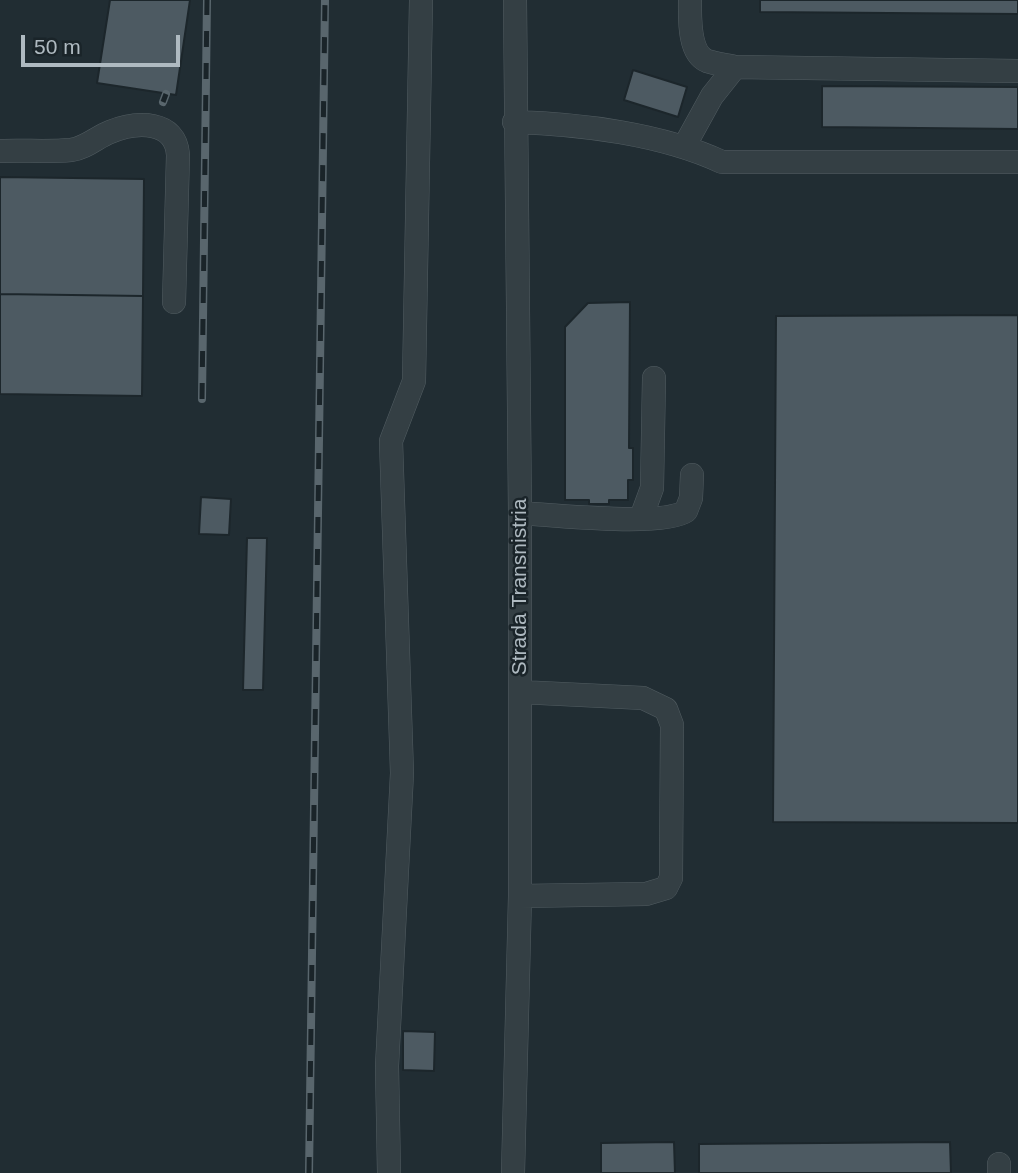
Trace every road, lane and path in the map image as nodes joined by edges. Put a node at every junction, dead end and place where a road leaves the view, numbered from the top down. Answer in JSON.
{"nodes":[{"id":1,"x":422,"y":0,"type":"edge"},
{"id":2,"x":514,"y":0,"type":"edge"},
{"id":3,"x":690,"y":0,"type":"edge"},
{"id":4,"x":734,"y":67,"type":"junction"},
{"id":5,"x":1018,"y":71,"type":"edge"},
{"id":6,"x":514,"y":122,"type":"junction"},
{"id":7,"x":685,"y":145,"type":"junction"},
{"id":8,"x":0,"y":151,"type":"edge"},
{"id":9,"x":1018,"y":162,"type":"edge"},
{"id":10,"x":174,"y":302,"type":"dead end"},
{"id":11,"x":654,"y":378,"type":"dead end"},
{"id":12,"x":692,"y":475,"type":"dead end"},
{"id":13,"x":520,"y":513,"type":"junction"},
{"id":14,"x":640,"y":518,"type":"junction"},
{"id":15,"x":520,"y":692,"type":"junction"},
{"id":16,"x":520,"y":896,"type":"junction"},
{"id":17,"x":389,"y":1173,"type":"edge"},
{"id":18,"x":513,"y":1173,"type":"edge"}],
"edges":[{"from":1,"to":17,"type":"street"},
{"from":2,"to":6,"type":"street","name":"Strada Transnistria"},
{"from":3,"to":4,"type":"street"},
{"from":4,"to":5,"type":"street"},
{"from":4,"to":7,"type":"street"},
{"from":6,"to":7,"type":"street"},
{"from":6,"to":13,"type":"street","name":"Strada Transnistria"},
{"from":7,"to":9,"type":"street"},
{"from":8,"to":10,"type":"street"},
{"from":11,"to":14,"type":"street"},
{"from":12,"to":14,"type":"street"},
{"from":13,"to":14,"type":"street"},
{"from":13,"to":15,"type":"street","name":"Strada Transnistria"},
{"from":15,"to":16,"type":"street","name":"Strada Transnistria"},
{"from":15,"to":16,"type":"street"},
{"from":16,"to":18,"type":"street","name":"Strada Transnistria"}]}
